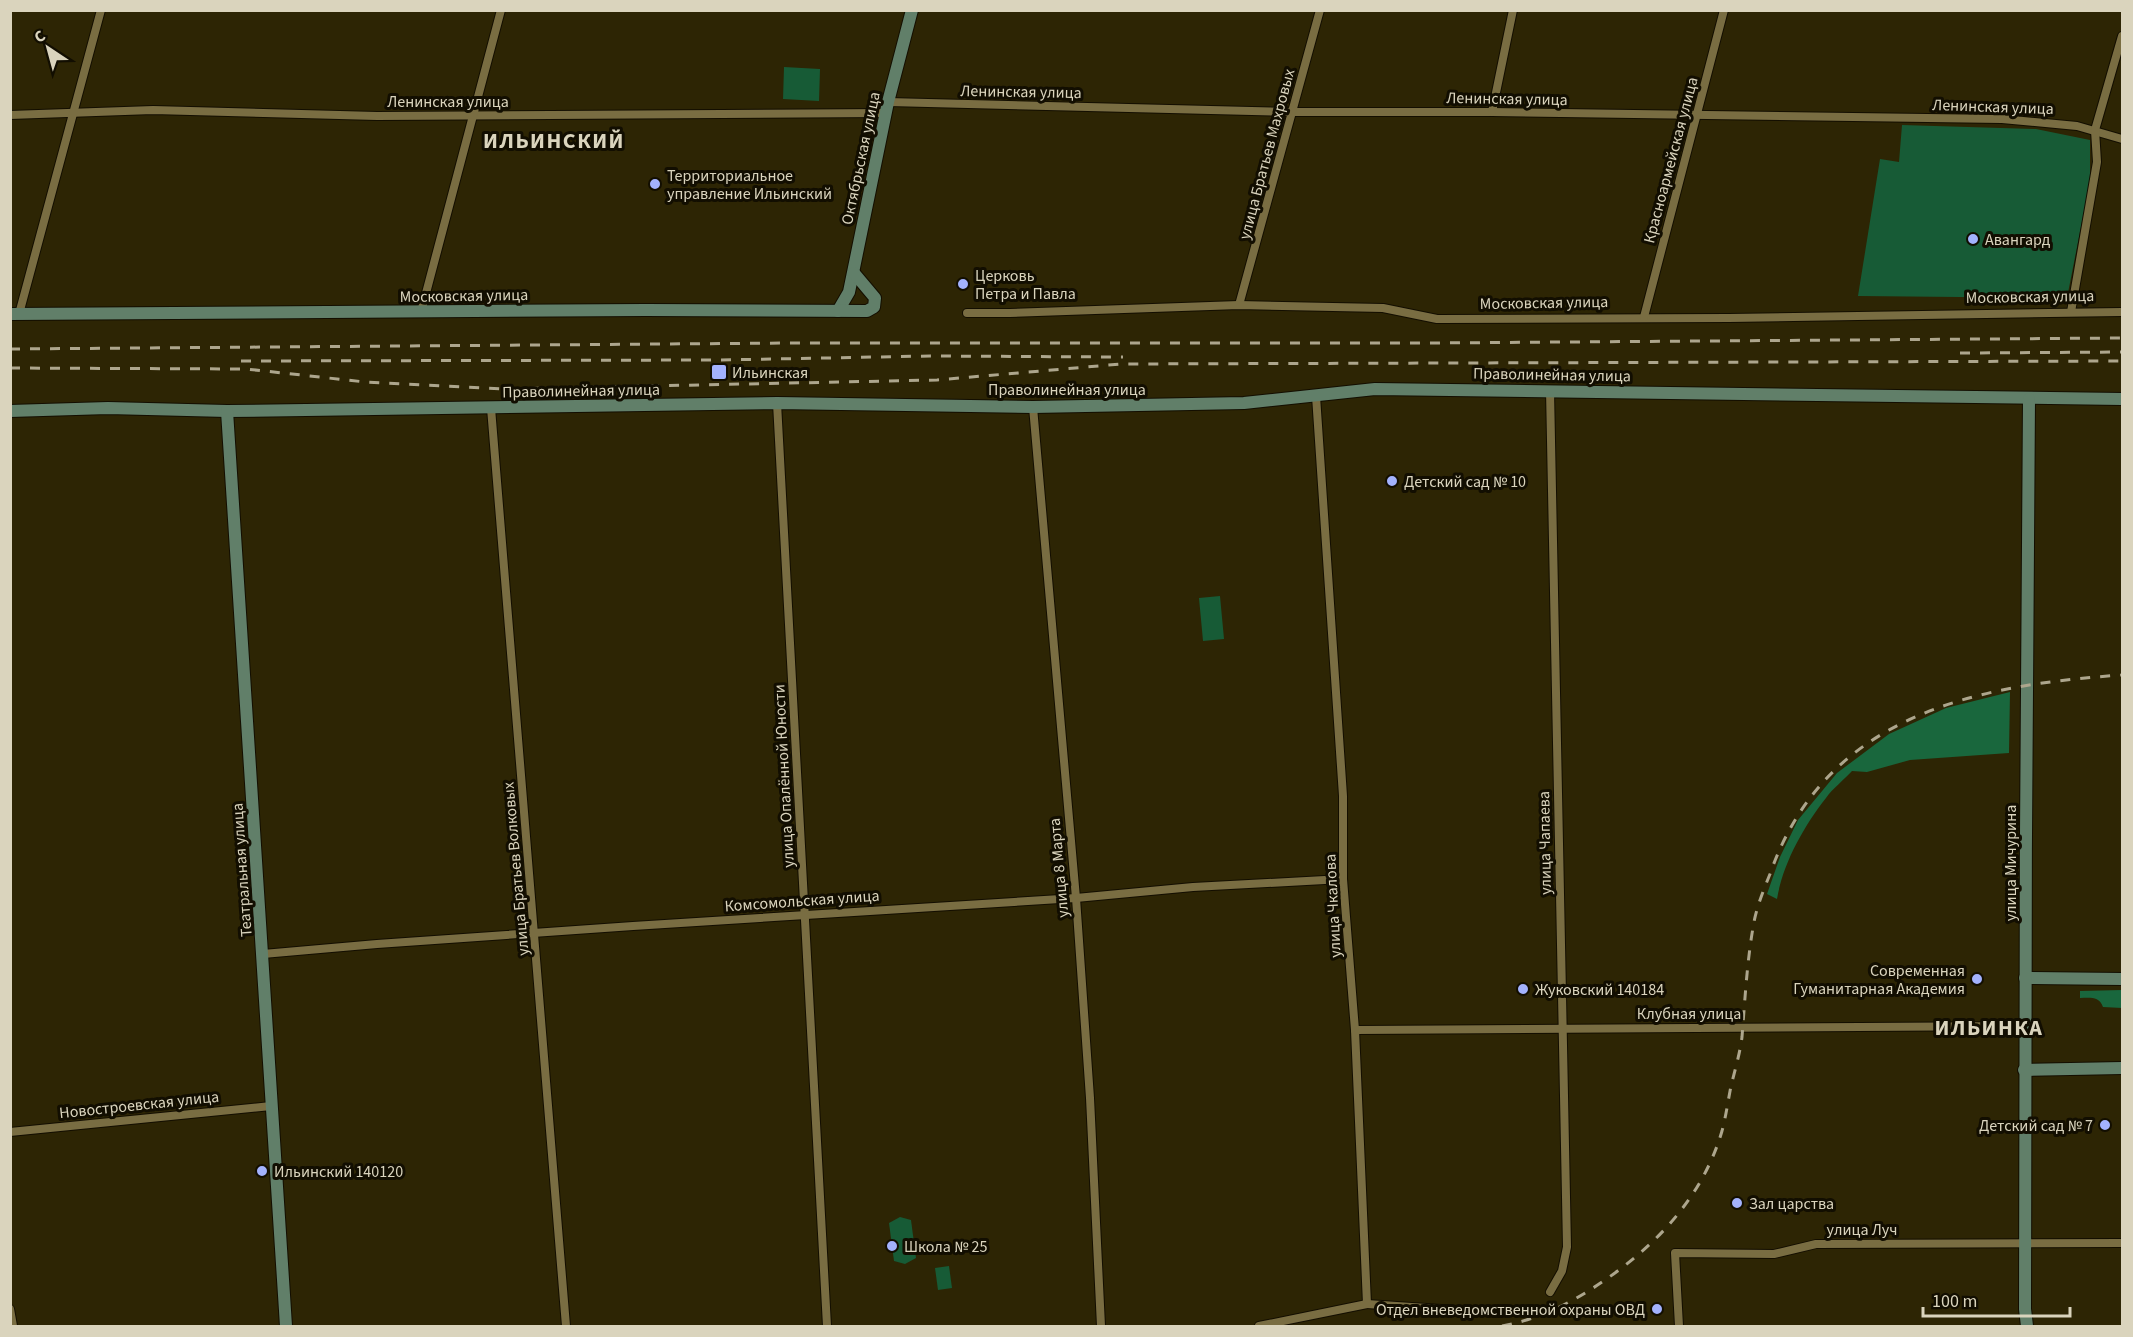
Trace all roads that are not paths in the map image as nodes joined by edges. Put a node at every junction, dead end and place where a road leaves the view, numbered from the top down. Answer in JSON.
{"nodes":[{"id":1,"x":101,"y":10,"type":"edge"},
{"id":2,"x":501,"y":10,"type":"edge"},
{"id":3,"x":912,"y":10,"type":"edge"},
{"id":4,"x":1320,"y":10,"type":"edge"},
{"id":5,"x":1513,"y":10,"type":"edge"},
{"id":6,"x":1724,"y":10,"type":"edge"},
{"id":7,"x":2122,"y":36,"type":"edge"},
{"id":8,"x":887,"y":108,"type":"junction"},
{"id":9,"x":1293,"y":112,"type":"junction"},
{"id":10,"x":1492,"y":112,"type":"junction"},
{"id":11,"x":73,"y":113,"type":"junction"},
{"id":12,"x":474,"y":114,"type":"junction"},
{"id":13,"x":10,"y":115,"type":"edge"},
{"id":14,"x":1697,"y":116,"type":"junction"},
{"id":15,"x":2095,"y":130,"type":"junction"},
{"id":16,"x":2122,"y":139,"type":"edge"},
{"id":17,"x":854,"y":273,"type":"junction"},
{"id":18,"x":1239,"y":304,"type":"junction"},
{"id":19,"x":838,"y":311,"type":"junction"},
{"id":20,"x":421,"y":312,"type":"junction"},
{"id":21,"x":2071,"y":312,"type":"junction"},
{"id":22,"x":2122,"y":312,"type":"edge"},
{"id":23,"x":967,"y":313,"type":"dead end"},
{"id":24,"x":15,"y":314,"type":"edge"},
{"id":25,"x":1644,"y":317,"type":"junction"},
{"id":26,"x":1550,"y":390,"type":"junction"},
{"id":27,"x":1316,"y":396,"type":"junction"},
{"id":28,"x":2029,"y":399,"type":"junction"},
{"id":29,"x":2122,"y":399,"type":"edge"},
{"id":30,"x":777,"y":403,"type":"junction"},
{"id":31,"x":491,"y":408,"type":"junction"},
{"id":32,"x":1033,"y":408,"type":"junction"},
{"id":33,"x":10,"y":411,"type":"edge"},
{"id":34,"x":227,"y":411,"type":"junction"},
{"id":35,"x":1343,"y":879,"type":"junction"},
{"id":36,"x":1076,"y":898,"type":"junction"},
{"id":37,"x":806,"y":915,"type":"junction"},
{"id":38,"x":535,"y":933,"type":"junction"},
{"id":39,"x":263,"y":954,"type":"junction"},
{"id":40,"x":2025,"y":978,"type":"junction"},
{"id":41,"x":2122,"y":978,"type":"edge"},
{"id":42,"x":2024,"y":1026,"type":"junction"},
{"id":43,"x":1563,"y":1029,"type":"junction"},
{"id":44,"x":1355,"y":1030,"type":"junction"},
{"id":45,"x":2122,"y":1068,"type":"edge"},
{"id":46,"x":2024,"y":1070,"type":"junction"},
{"id":47,"x":271,"y":1106,"type":"junction"},
{"id":48,"x":10,"y":1132,"type":"edge"},
{"id":49,"x":2025,"y":1243,"type":"junction"},
{"id":50,"x":2122,"y":1243,"type":"edge"},
{"id":51,"x":1550,"y":1292,"type":"dead end"},
{"id":52,"x":1367,"y":1304,"type":"junction"},
{"id":53,"x":10,"y":1309,"type":"edge"},
{"id":54,"x":1502,"y":1313,"type":"dead end"},
{"id":55,"x":13,"y":1326,"type":"edge"},
{"id":56,"x":286,"y":1326,"type":"edge"},
{"id":57,"x":566,"y":1326,"type":"edge"},
{"id":58,"x":827,"y":1326,"type":"edge"},
{"id":59,"x":1101,"y":1326,"type":"edge"},
{"id":60,"x":1258,"y":1326,"type":"edge"},
{"id":61,"x":1679,"y":1326,"type":"edge"},
{"id":62,"x":2027,"y":1326,"type":"edge"}],
"edges":[{"from":1,"to":11,"type":"street"},
{"from":2,"to":12,"type":"street"},
{"from":3,"to":8,"type":"main road","name":"Октябрьская улица"},
{"from":4,"to":9,"type":"street","name":"улица Братьев Махровых"},
{"from":5,"to":10,"type":"street"},
{"from":6,"to":14,"type":"street","name":"Красноармейская улица"},
{"from":7,"to":15,"type":"street"},
{"from":8,"to":9,"type":"street","name":"Ленинская улица"},
{"from":8,"to":12,"type":"street","name":"Ленинская улица"},
{"from":8,"to":17,"type":"main road","name":"Октябрьская улица"},
{"from":9,"to":10,"type":"street","name":"Ленинская улица"},
{"from":9,"to":18,"type":"street","name":"улица Братьев Махровых"},
{"from":10,"to":14,"type":"street","name":"Ленинская улица"},
{"from":11,"to":12,"type":"street","name":"Ленинская улица"},
{"from":11,"to":13,"type":"street","name":"Ленинская улица"},
{"from":11,"to":24,"type":"street"},
{"from":12,"to":20,"type":"street"},
{"from":14,"to":15,"type":"street","name":"Ленинская улица"},
{"from":14,"to":25,"type":"street","name":"Красноармейская улица"},
{"from":15,"to":16,"type":"street","name":"Ленинская улица"},
{"from":15,"to":21,"type":"street"},
{"from":17,"to":19,"type":"main road","name":"Октябрьская улица"},
{"from":17,"to":19,"type":"main road","name":"Московская улица"},
{"from":18,"to":23,"type":"street","name":"Московская улица"},
{"from":18,"to":25,"type":"street","name":"Московская улица"},
{"from":19,"to":20,"type":"main road","name":"Московская улица"},
{"from":20,"to":24,"type":"main road","name":"Московская улица"},
{"from":21,"to":22,"type":"street","name":"Московская улица"},
{"from":21,"to":25,"type":"street","name":"Московская улица"},
{"from":26,"to":27,"type":"main road","name":"Праволинейная улица"},
{"from":26,"to":28,"type":"main road","name":"Праволинейная улица"},
{"from":26,"to":43,"type":"street","name":"улица Чапаева"},
{"from":27,"to":32,"type":"main road","name":"Праволинейная улица"},
{"from":27,"to":35,"type":"street","name":"улица Чкалова"},
{"from":28,"to":29,"type":"main road","name":"Праволинейная улица"},
{"from":28,"to":40,"type":"main road","name":"улица Мичурина"},
{"from":30,"to":31,"type":"main road","name":"Праволинейная улица"},
{"from":30,"to":32,"type":"main road","name":"Праволинейная улица"},
{"from":30,"to":37,"type":"street","name":"улица Опалённой Юности"},
{"from":31,"to":34,"type":"main road","name":"Праволинейная улица"},
{"from":31,"to":38,"type":"street","name":"улица Братьев Волковых"},
{"from":32,"to":36,"type":"street","name":"улица 8 Марта"},
{"from":33,"to":34,"type":"main road","name":"Праволинейная улица"},
{"from":34,"to":39,"type":"main road","name":"Театральная улица"},
{"from":35,"to":36,"type":"street","name":"Комсомольская улица"},
{"from":35,"to":44,"type":"street","name":"улица Чкалова"},
{"from":36,"to":37,"type":"street","name":"Комсомольская улица"},
{"from":36,"to":59,"type":"street","name":"улица 8 Марта"},
{"from":37,"to":38,"type":"street","name":"Комсомольская улица"},
{"from":37,"to":58,"type":"street","name":"улица Опалённой Юности"},
{"from":38,"to":39,"type":"street","name":"Комсомольская улица"},
{"from":38,"to":57,"type":"street","name":"улица Братьев Волковых"},
{"from":39,"to":47,"type":"main road","name":"Театральная улица"},
{"from":40,"to":41,"type":"main road"},
{"from":40,"to":42,"type":"main road","name":"улица Мичурина"},
{"from":42,"to":43,"type":"street","name":"Клубная улица"},
{"from":42,"to":46,"type":"main road","name":"улица Мичурина"},
{"from":43,"to":44,"type":"street","name":"Клубная улица"},
{"from":43,"to":51,"type":"street","name":"улица Чапаева"},
{"from":44,"to":52,"type":"street","name":"улица Чкалова"},
{"from":45,"to":46,"type":"main road"},
{"from":46,"to":49,"type":"main road","name":"улица Мичурина"},
{"from":47,"to":48,"type":"street","name":"Новостроевская улица"},
{"from":47,"to":56,"type":"main road","name":"Театральная улица"},
{"from":49,"to":50,"type":"street","name":"улица Луч"},
{"from":49,"to":61,"type":"street","name":"улица Луч"},
{"from":49,"to":62,"type":"main road","name":"улица Мичурина"},
{"from":52,"to":54,"type":"street"},
{"from":52,"to":60,"type":"street"},
{"from":53,"to":55,"type":"street"}]}
